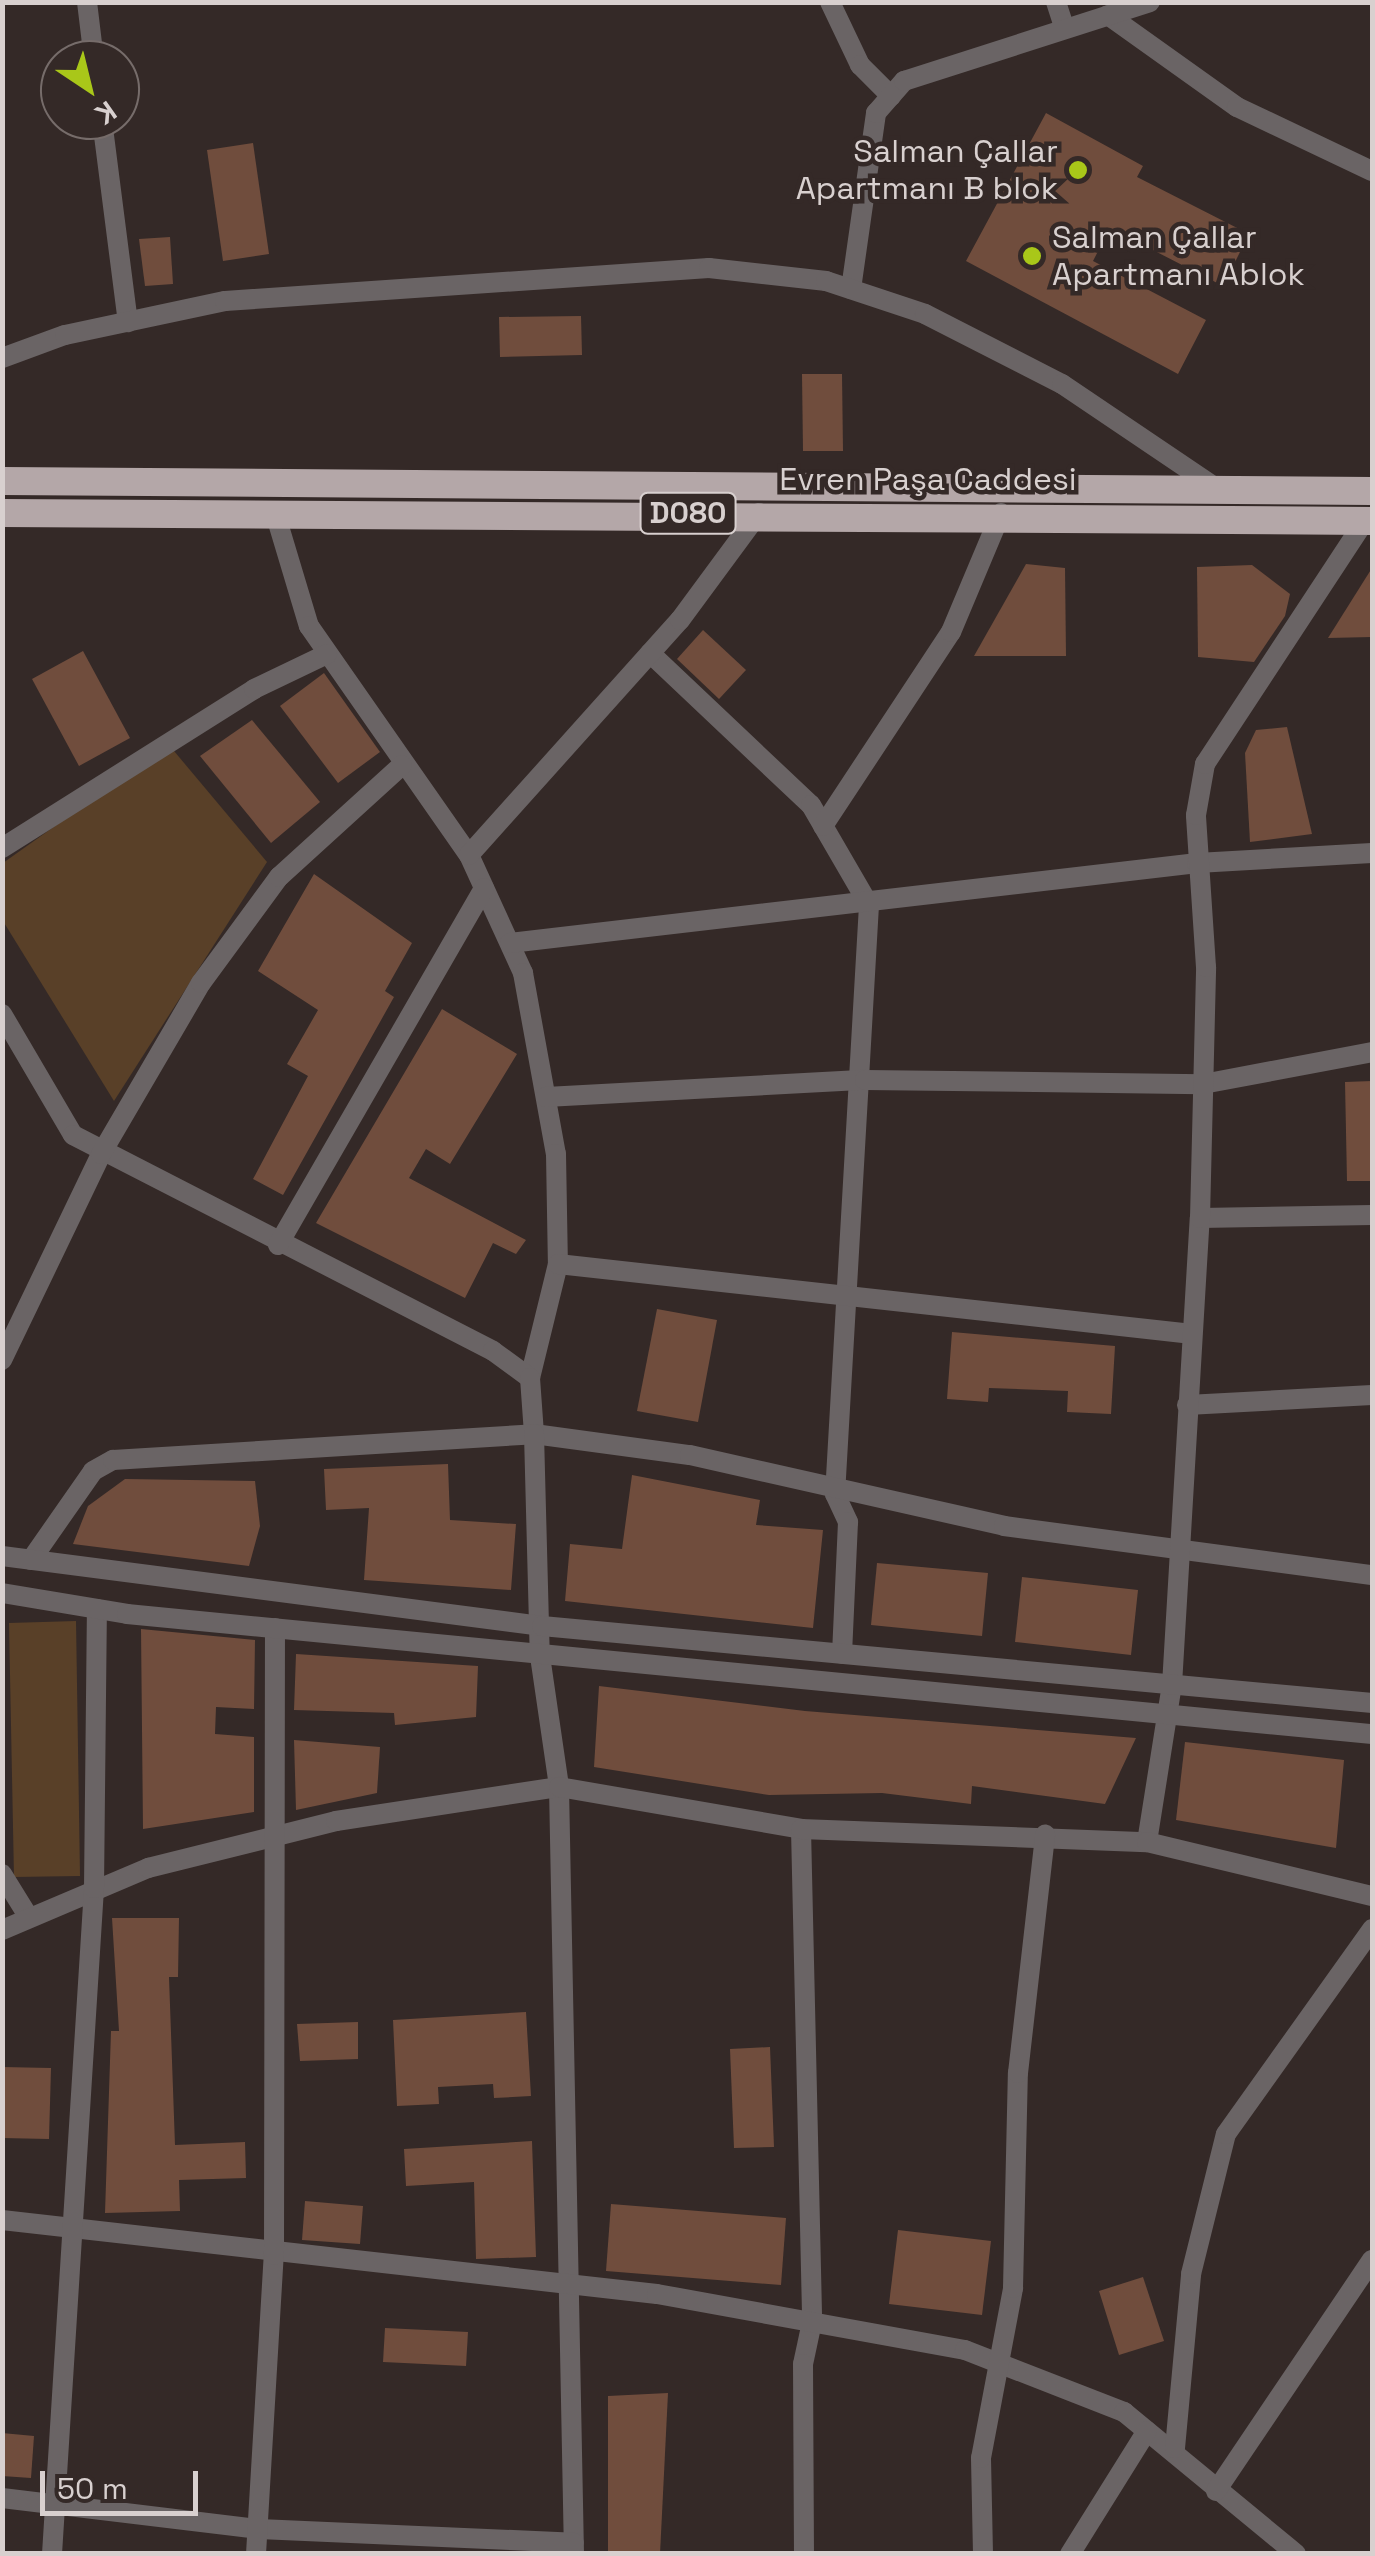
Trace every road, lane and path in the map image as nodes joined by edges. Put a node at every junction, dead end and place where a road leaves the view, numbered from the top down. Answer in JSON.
{"nodes":[{"id":1,"x":87,"y":2,"type":"edge"},
{"id":2,"x":830,"y":2,"type":"edge"},
{"id":3,"x":1056,"y":2,"type":"edge"},
{"id":4,"x":1150,"y":2,"type":"edge"},
{"id":5,"x":1108,"y":16,"type":"junction"},
{"id":6,"x":1066,"y":29,"type":"junction"},
{"id":7,"x":92,"y":40,"type":"edge"},
{"id":8,"x":891,"y":96,"type":"junction"},
{"id":9,"x":105,"y":140,"type":"edge"},
{"id":10,"x":1372,"y":172,"type":"edge"},
{"id":11,"x":851,"y":289,"type":"junction"},
{"id":12,"x":128,"y":322,"type":"junction"},
{"id":13,"x":2,"y":358,"type":"edge"},
{"id":14,"x":2,"y":480,"type":"edge"},
{"id":15,"x":1372,"y":490,"type":"edge"},
{"id":16,"x":1220,"y":491,"type":"junction"},
{"id":17,"x":2,"y":513,"type":"edge"},
{"id":18,"x":274,"y":513,"type":"junction"},
{"id":19,"x":759,"y":513,"type":"junction"},
{"id":20,"x":1002,"y":514,"type":"junction"},
{"id":21,"x":1368,"y":522,"type":"edge"},
{"id":22,"x":650,"y":653,"type":"junction"},
{"id":23,"x":327,"y":654,"type":"junction"},
{"id":24,"x":402,"y":765,"type":"junction"},
{"id":25,"x":824,"y":826,"type":"junction"},
{"id":26,"x":2,"y":848,"type":"edge"},
{"id":27,"x":1372,"y":852,"type":"edge"},
{"id":28,"x":469,"y":855,"type":"junction"},
{"id":29,"x":1197,"y":864,"type":"junction"},
{"id":30,"x":484,"y":888,"type":"junction"},
{"id":31,"x":868,"y":905,"type":"junction"},
{"id":32,"x":510,"y":943,"type":"junction"},
{"id":33,"x":2,"y":1014,"type":"edge"},
{"id":34,"x":1372,"y":1052,"type":"edge"},
{"id":35,"x":865,"y":1080,"type":"junction"},
{"id":36,"x":1203,"y":1084,"type":"junction"},
{"id":37,"x":546,"y":1097,"type":"junction"},
{"id":38,"x":101,"y":1154,"type":"junction"},
{"id":39,"x":1372,"y":1215,"type":"edge"},
{"id":40,"x":1200,"y":1218,"type":"junction"},
{"id":41,"x":278,"y":1245,"type":"junction"},
{"id":42,"x":558,"y":1264,"type":"junction"},
{"id":43,"x":846,"y":1299,"type":"junction"},
{"id":44,"x":1192,"y":1334,"type":"junction"},
{"id":45,"x":2,"y":1360,"type":"edge"},
{"id":46,"x":530,"y":1378,"type":"junction"},
{"id":47,"x":1372,"y":1395,"type":"edge"},
{"id":48,"x":1187,"y":1405,"type":"junction"},
{"id":49,"x":534,"y":1434,"type":"junction"},
{"id":50,"x":835,"y":1494,"type":"junction"},
{"id":51,"x":1176,"y":1551,"type":"junction"},
{"id":52,"x":2,"y":1556,"type":"edge"},
{"id":53,"x":31,"y":1560,"type":"junction"},
{"id":54,"x":1372,"y":1575,"type":"edge"},
{"id":55,"x":2,"y":1593,"type":"edge"},
{"id":56,"x":97,"y":1609,"type":"junction"},
{"id":57,"x":542,"y":1626,"type":"junction"},
{"id":58,"x":276,"y":1628,"type":"junction"},
{"id":59,"x":842,"y":1654,"type":"junction"},
{"id":60,"x":540,"y":1656,"type":"junction"},
{"id":61,"x":1172,"y":1685,"type":"junction"},
{"id":62,"x":1372,"y":1702,"type":"edge"},
{"id":63,"x":1166,"y":1718,"type":"junction"},
{"id":64,"x":1372,"y":1734,"type":"edge"},
{"id":65,"x":559,"y":1787,"type":"junction"},
{"id":66,"x":801,"y":1830,"type":"junction"},
{"id":67,"x":1045,"y":1835,"type":"junction"},
{"id":68,"x":269,"y":1838,"type":"junction"},
{"id":69,"x":1148,"y":1842,"type":"junction"},
{"id":70,"x":2,"y":1874,"type":"edge"},
{"id":71,"x":94,"y":1888,"type":"junction"},
{"id":72,"x":1372,"y":1896,"type":"edge"},
{"id":73,"x":2,"y":1914,"type":"edge"},
{"id":74,"x":28,"y":1916,"type":"junction"},
{"id":75,"x":1372,"y":1929,"type":"edge"},
{"id":76,"x":2,"y":1930,"type":"edge"},
{"id":77,"x":2,"y":2220,"type":"edge"},
{"id":78,"x":68,"y":2234,"type":"junction"},
{"id":79,"x":274,"y":2255,"type":"junction"},
{"id":80,"x":1371,"y":2265,"type":"edge"},
{"id":81,"x":571,"y":2286,"type":"junction"},
{"id":82,"x":812,"y":2322,"type":"junction"},
{"id":83,"x":1002,"y":2362,"type":"junction"},
{"id":84,"x":1146,"y":2432,"type":"junction"},
{"id":85,"x":1175,"y":2448,"type":"junction"},
{"id":86,"x":1216,"y":2491,"type":"junction"},
{"id":87,"x":2,"y":2498,"type":"edge"},
{"id":88,"x":58,"y":2506,"type":"junction"},
{"id":89,"x":259,"y":2529,"type":"junction"},
{"id":90,"x":574,"y":2548,"type":"edge"},
{"id":91,"x":52,"y":2554,"type":"edge"},
{"id":92,"x":256,"y":2554,"type":"edge"},
{"id":93,"x":804,"y":2554,"type":"edge"},
{"id":94,"x":983,"y":2554,"type":"edge"},
{"id":95,"x":1070,"y":2554,"type":"edge"},
{"id":96,"x":1296,"y":2554,"type":"edge"}],
"edges":[{"from":1,"to":7,"type":"street"},
{"from":2,"to":8,"type":"street"},
{"from":3,"to":6,"type":"street"},
{"from":4,"to":5,"type":"street"},
{"from":5,"to":6,"type":"street"},
{"from":5,"to":10,"type":"street"},
{"from":6,"to":8,"type":"street"},
{"from":8,"to":11,"type":"street"},
{"from":9,"to":12,"type":"street"},
{"from":11,"to":12,"type":"street"},
{"from":11,"to":16,"type":"street"},
{"from":12,"to":13,"type":"street"},
{"from":14,"to":16,"type":"highway","name":"Evren Paşa Caddesi","number":"D080"},
{"from":15,"to":16,"type":"highway","name":"Evren Paşa Caddesi","number":"D080"},
{"from":17,"to":18,"type":"highway","name":"Evren Paşa Caddesi","number":"D080"},
{"from":18,"to":19,"type":"highway","name":"Evren Paşa Caddesi","number":"D080"},
{"from":18,"to":23,"type":"street"},
{"from":19,"to":20,"type":"highway","name":"Evren Paşa Caddesi","number":"D080"},
{"from":19,"to":22,"type":"street"},
{"from":20,"to":21,"type":"highway","name":"Evren Paşa Caddesi","number":"D080"},
{"from":20,"to":25,"type":"street"},
{"from":21,"to":29,"type":"street"},
{"from":22,"to":25,"type":"street"},
{"from":22,"to":28,"type":"street"},
{"from":23,"to":24,"type":"street"},
{"from":23,"to":26,"type":"street"},
{"from":24,"to":28,"type":"street"},
{"from":24,"to":38,"type":"street"},
{"from":25,"to":31,"type":"street"},
{"from":27,"to":29,"type":"street"},
{"from":28,"to":30,"type":"street"},
{"from":29,"to":31,"type":"street"},
{"from":29,"to":36,"type":"street"},
{"from":30,"to":32,"type":"street"},
{"from":30,"to":41,"type":"street"},
{"from":31,"to":32,"type":"street"},
{"from":31,"to":35,"type":"street"},
{"from":32,"to":37,"type":"street"},
{"from":33,"to":38,"type":"street"},
{"from":34,"to":36,"type":"street"},
{"from":35,"to":36,"type":"street"},
{"from":35,"to":37,"type":"street"},
{"from":35,"to":43,"type":"street"},
{"from":36,"to":40,"type":"street"},
{"from":37,"to":42,"type":"street"},
{"from":38,"to":41,"type":"street"},
{"from":38,"to":45,"type":"street"},
{"from":39,"to":40,"type":"street"},
{"from":40,"to":44,"type":"street"},
{"from":41,"to":46,"type":"street"},
{"from":42,"to":43,"type":"street"},
{"from":42,"to":46,"type":"street"},
{"from":43,"to":44,"type":"street"},
{"from":43,"to":50,"type":"street"},
{"from":44,"to":48,"type":"street"},
{"from":46,"to":49,"type":"street"},
{"from":47,"to":48,"type":"street"},
{"from":48,"to":51,"type":"street"},
{"from":49,"to":50,"type":"street"},
{"from":49,"to":53,"type":"street"},
{"from":49,"to":57,"type":"street"},
{"from":50,"to":51,"type":"street"},
{"from":50,"to":59,"type":"street"},
{"from":51,"to":54,"type":"street"},
{"from":51,"to":61,"type":"street"},
{"from":52,"to":53,"type":"street"},
{"from":53,"to":57,"type":"street"},
{"from":55,"to":56,"type":"street"},
{"from":56,"to":58,"type":"street"},
{"from":56,"to":71,"type":"street"},
{"from":57,"to":59,"type":"street"},
{"from":57,"to":60,"type":"street"},
{"from":58,"to":60,"type":"street"},
{"from":58,"to":68,"type":"street"},
{"from":59,"to":61,"type":"street"},
{"from":60,"to":63,"type":"street"},
{"from":60,"to":65,"type":"street"},
{"from":61,"to":62,"type":"street"},
{"from":61,"to":63,"type":"street"},
{"from":63,"to":64,"type":"street"},
{"from":63,"to":69,"type":"street"},
{"from":65,"to":66,"type":"street"},
{"from":65,"to":68,"type":"street"},
{"from":65,"to":81,"type":"street"},
{"from":66,"to":67,"type":"street"},
{"from":66,"to":82,"type":"street"},
{"from":67,"to":69,"type":"street"},
{"from":67,"to":83,"type":"street"},
{"from":68,"to":71,"type":"street"},
{"from":68,"to":79,"type":"street"},
{"from":69,"to":72,"type":"street"},
{"from":70,"to":74,"type":"street"},
{"from":71,"to":74,"type":"street"},
{"from":71,"to":78,"type":"street"},
{"from":73,"to":74,"type":"street"},
{"from":74,"to":76,"type":"street"},
{"from":75,"to":85,"type":"street"},
{"from":77,"to":78,"type":"street"},
{"from":78,"to":79,"type":"street"},
{"from":78,"to":88,"type":"street"},
{"from":79,"to":81,"type":"street"},
{"from":79,"to":89,"type":"street"},
{"from":80,"to":86,"type":"street"},
{"from":81,"to":82,"type":"street"},
{"from":81,"to":90,"type":"street"},
{"from":82,"to":83,"type":"street"},
{"from":82,"to":93,"type":"street"},
{"from":83,"to":84,"type":"street"},
{"from":83,"to":94,"type":"street"},
{"from":84,"to":85,"type":"street"},
{"from":84,"to":95,"type":"street"},
{"from":85,"to":86,"type":"street"},
{"from":86,"to":96,"type":"street"},
{"from":87,"to":88,"type":"street"},
{"from":88,"to":89,"type":"street"},
{"from":88,"to":91,"type":"street"},
{"from":89,"to":90,"type":"street"},
{"from":89,"to":92,"type":"street"}]}
